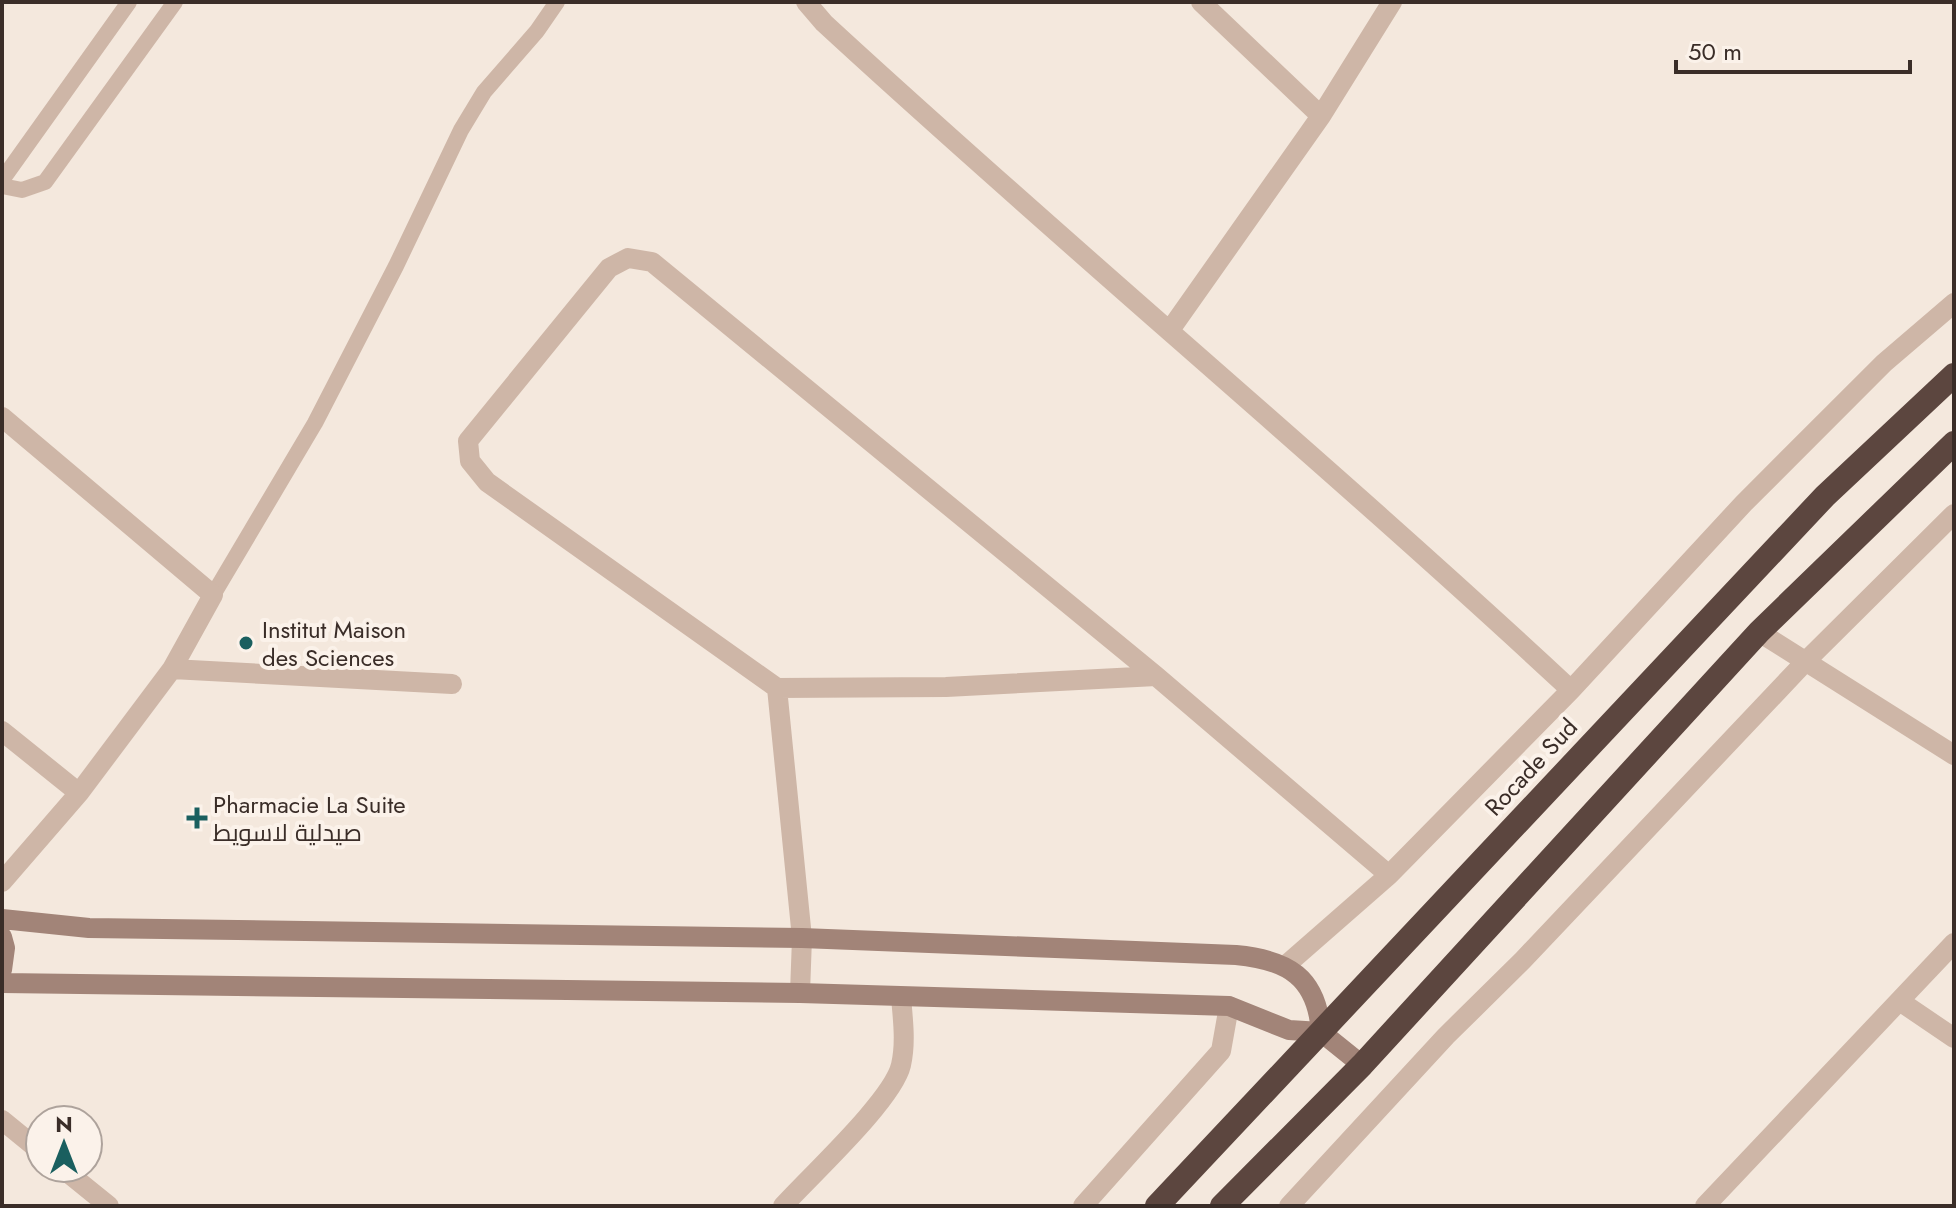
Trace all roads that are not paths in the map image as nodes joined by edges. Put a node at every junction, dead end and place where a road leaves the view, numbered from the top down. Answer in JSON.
{"nodes":[{"id":1,"x":129,"y":2,"type":"edge"},
{"id":2,"x":175,"y":2,"type":"edge"},
{"id":3,"x":557,"y":2,"type":"edge"},
{"id":4,"x":806,"y":2,"type":"edge"},
{"id":5,"x":1201,"y":2,"type":"edge"},
{"id":6,"x":1392,"y":2,"type":"edge"},
{"id":7,"x":1321,"y":116,"type":"junction"},
{"id":8,"x":2,"y":183,"type":"edge"},
{"id":9,"x":1954,"y":303,"type":"edge"},
{"id":10,"x":1170,"y":330,"type":"junction"},
{"id":11,"x":1954,"y":375,"type":"edge"},
{"id":12,"x":2,"y":417,"type":"edge"},
{"id":13,"x":1954,"y":443,"type":"edge"},
{"id":14,"x":1954,"y":514,"type":"edge"},
{"id":15,"x":213,"y":595,"type":"junction"},
{"id":16,"x":1759,"y":632,"type":"junction"},
{"id":17,"x":1806,"y":661,"type":"junction"},
{"id":18,"x":172,"y":669,"type":"junction"},
{"id":19,"x":1156,"y":676,"type":"junction"},
{"id":20,"x":452,"y":684,"type":"dead end"},
{"id":21,"x":777,"y":688,"type":"junction"},
{"id":22,"x":1571,"y":690,"type":"junction"},
{"id":23,"x":2,"y":731,"type":"edge"},
{"id":24,"x":1954,"y":755,"type":"edge"},
{"id":25,"x":79,"y":793,"type":"junction"},
{"id":26,"x":1389,"y":875,"type":"junction"},
{"id":27,"x":2,"y":882,"type":"edge"},
{"id":28,"x":2,"y":919,"type":"edge"},
{"id":29,"x":2,"y":937,"type":"edge"},
{"id":30,"x":802,"y":938,"type":"junction"},
{"id":31,"x":1954,"y":943,"type":"edge"},
{"id":32,"x":1285,"y":966,"type":"junction"},
{"id":33,"x":2,"y":970,"type":"edge"},
{"id":34,"x":2,"y":983,"type":"edge"},
{"id":35,"x":800,"y":993,"type":"junction"},
{"id":36,"x":901,"y":997,"type":"junction"},
{"id":37,"x":1901,"y":1002,"type":"junction"},
{"id":38,"x":1229,"y":1006,"type":"junction"},
{"id":39,"x":1321,"y":1032,"type":"junction"},
{"id":40,"x":1954,"y":1038,"type":"edge"},
{"id":41,"x":1362,"y":1065,"type":"junction"},
{"id":42,"x":2,"y":1120,"type":"edge"},
{"id":43,"x":24,"y":1138,"type":"edge"},
{"id":44,"x":82,"y":1184,"type":"edge"},
{"id":45,"x":109,"y":1206,"type":"edge"},
{"id":46,"x":783,"y":1206,"type":"edge"},
{"id":47,"x":1083,"y":1206,"type":"edge"},
{"id":48,"x":1157,"y":1206,"type":"edge"},
{"id":49,"x":1222,"y":1206,"type":"edge"},
{"id":50,"x":1289,"y":1206,"type":"edge"},
{"id":51,"x":1705,"y":1206,"type":"edge"}],
"edges":[{"from":1,"to":8,"type":"lane"},
{"from":2,"to":8,"type":"lane"},
{"from":3,"to":15,"type":"lane"},
{"from":4,"to":10,"type":"street"},
{"from":5,"to":7,"type":"street"},
{"from":6,"to":7,"type":"street"},
{"from":7,"to":10,"type":"street"},
{"from":9,"to":22,"type":"street"},
{"from":10,"to":22,"type":"street"},
{"from":11,"to":39,"type":"highway","name":"Rocade Sud"},
{"from":12,"to":15,"type":"street"},
{"from":13,"to":16,"type":"highway"},
{"from":14,"to":17,"type":"street"},
{"from":15,"to":18,"type":"street"},
{"from":16,"to":17,"type":"street"},
{"from":16,"to":41,"type":"highway"},
{"from":17,"to":24,"type":"street"},
{"from":17,"to":50,"type":"street"},
{"from":18,"to":20,"type":"street"},
{"from":18,"to":25,"type":"street"},
{"from":19,"to":21,"type":"street"},
{"from":19,"to":21,"type":"street"},
{"from":19,"to":26,"type":"street"},
{"from":21,"to":30,"type":"street"},
{"from":22,"to":26,"type":"street"},
{"from":23,"to":25,"type":"street"},
{"from":25,"to":27,"type":"street"},
{"from":26,"to":32,"type":"street"},
{"from":28,"to":30,"type":"street"},
{"from":29,"to":33,"type":"street"},
{"from":30,"to":32,"type":"street"},
{"from":30,"to":35,"type":"street"},
{"from":31,"to":37,"type":"street"},
{"from":32,"to":39,"type":"street"},
{"from":34,"to":35,"type":"street"},
{"from":35,"to":36,"type":"street"},
{"from":36,"to":38,"type":"street"},
{"from":36,"to":46,"type":"street"},
{"from":37,"to":40,"type":"street"},
{"from":37,"to":51,"type":"street"},
{"from":38,"to":39,"type":"street"},
{"from":38,"to":47,"type":"street"},
{"from":39,"to":41,"type":"street"},
{"from":39,"to":48,"type":"highway","name":"Rocade Sud"},
{"from":41,"to":49,"type":"highway"},
{"from":42,"to":43,"type":"street"},
{"from":44,"to":45,"type":"street"}]}
